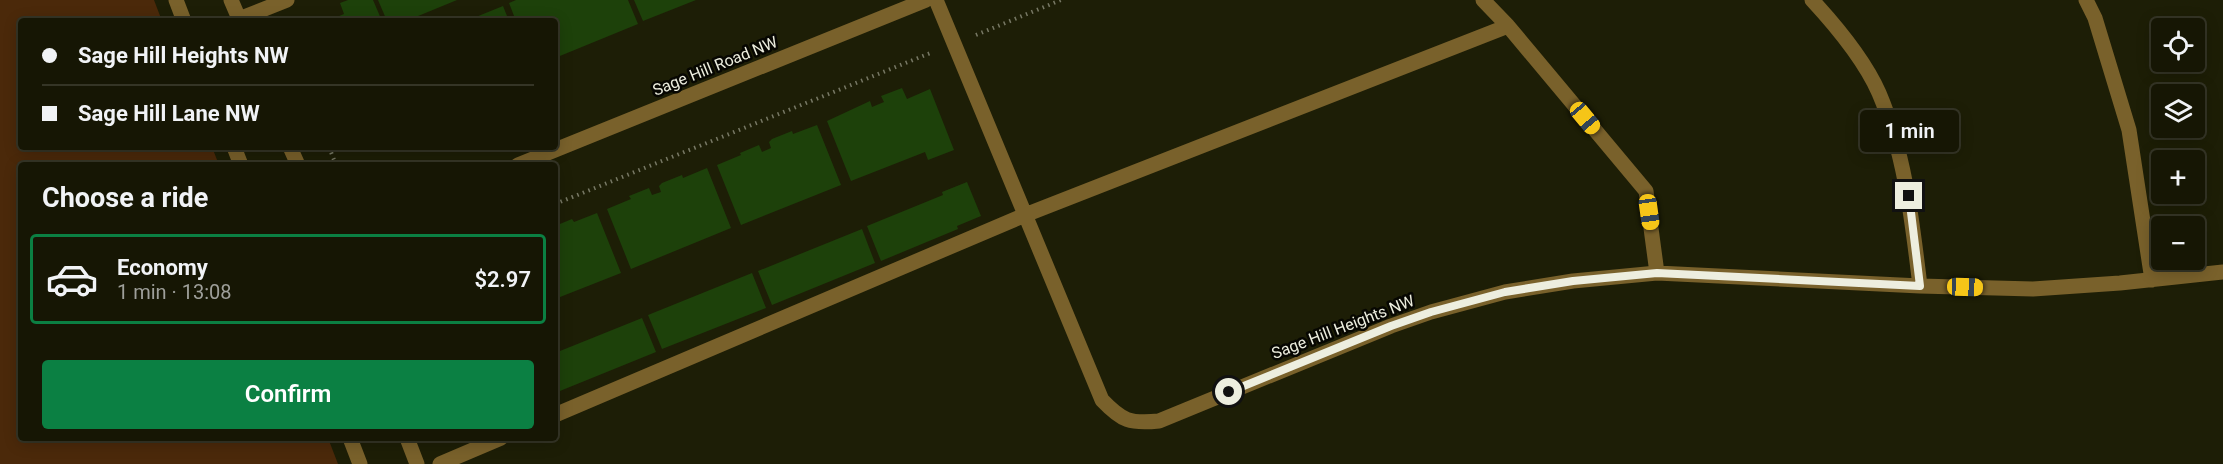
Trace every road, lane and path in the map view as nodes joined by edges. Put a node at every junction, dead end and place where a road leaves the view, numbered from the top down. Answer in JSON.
{"nodes":[{"id":1,"x":176,"y":0,"type":"edge"},
{"id":2,"x":231,"y":0,"type":"edge"},
{"id":3,"x":287,"y":0,"type":"edge"},
{"id":4,"x":926,"y":0,"type":"edge"},
{"id":5,"x":936,"y":0,"type":"edge"},
{"id":6,"x":1061,"y":0,"type":"edge"},
{"id":7,"x":1483,"y":0,"type":"edge"},
{"id":8,"x":1812,"y":0,"type":"edge"},
{"id":9,"x":2086,"y":0,"type":"edge"},
{"id":10,"x":183,"y":18,"type":"edge"},
{"id":11,"x":238,"y":18,"type":"edge"},
{"id":12,"x":244,"y":18,"type":"edge"},
{"id":13,"x":1508,"y":26,"type":"junction"},
{"id":14,"x":954,"y":44,"type":"junction"},
{"id":15,"x":558,"y":149,"type":"edge"},
{"id":16,"x":555,"y":150,"type":"edge"},
{"id":17,"x":525,"y":162,"type":"edge"},
{"id":18,"x":558,"y":203,"type":"edge"},
{"id":19,"x":1025,"y":215,"type":"junction"},
{"id":20,"x":2223,"y":272,"type":"edge"},
{"id":21,"x":1657,"y":273,"type":"junction"},
{"id":22,"x":2152,"y":280,"type":"junction"},
{"id":23,"x":1920,"y":286,"type":"junction"},
{"id":24,"x":558,"y":414,"type":"edge"},
{"id":25,"x":351,"y":441,"type":"edge"},
{"id":26,"x":408,"y":441,"type":"edge"},
{"id":27,"x":494,"y":441,"type":"edge"},
{"id":28,"x":360,"y":464,"type":"edge"},
{"id":29,"x":417,"y":464,"type":"edge"},
{"id":30,"x":440,"y":464,"type":"edge"}],
"edges":[{"from":1,"to":10,"type":"street"},
{"from":2,"to":11,"type":"street"},
{"from":3,"to":12,"type":"street"},
{"from":4,"to":15,"type":"street","name":"Sage Hill Road NW"},
{"from":5,"to":14,"type":"street","name":"Sage Hill Heights NW"},
{"from":6,"to":14,"type":"path"},
{"from":7,"to":13,"type":"street"},
{"from":8,"to":23,"type":"street"},
{"from":9,"to":22,"type":"street"},
{"from":13,"to":19,"type":"street"},
{"from":13,"to":21,"type":"street"},
{"from":14,"to":18,"type":"path"},
{"from":14,"to":19,"type":"street","name":"Sage Hill Heights NW"},
{"from":16,"to":17,"type":"street","name":"Sage Hill Road NW"},
{"from":19,"to":21,"type":"street","name":"Sage Hill Heights NW"},
{"from":19,"to":24,"type":"street"},
{"from":20,"to":22,"type":"street","name":"Sage Hill Heights NW"},
{"from":21,"to":23,"type":"street","name":"Sage Hill Heights NW"},
{"from":22,"to":23,"type":"street","name":"Sage Hill Heights NW"},
{"from":25,"to":28,"type":"street"},
{"from":26,"to":29,"type":"street"},
{"from":27,"to":30,"type":"street"}]}
